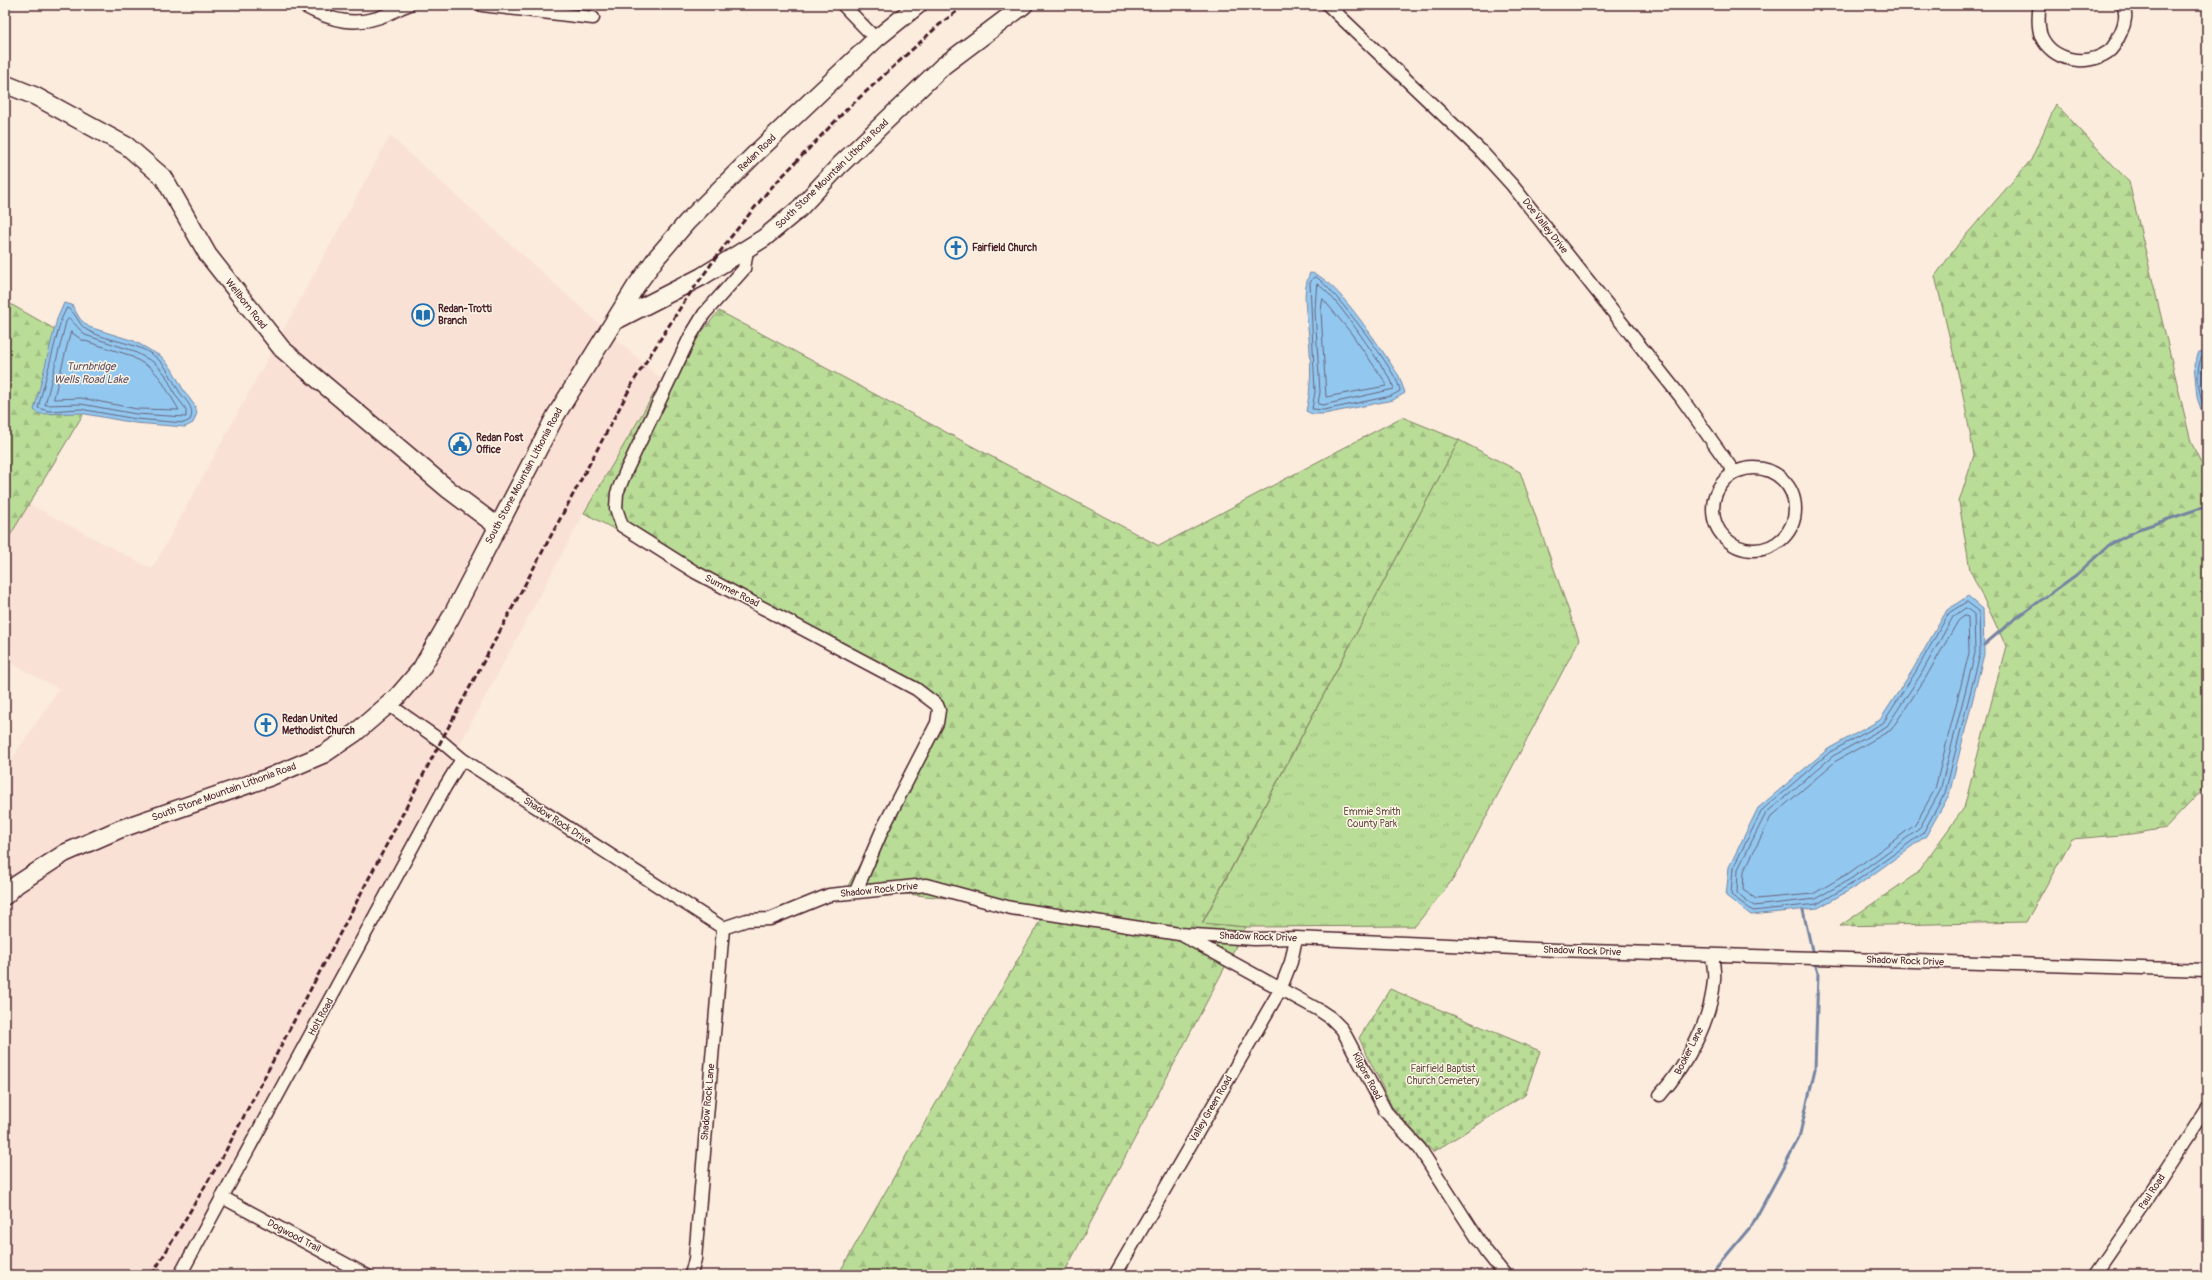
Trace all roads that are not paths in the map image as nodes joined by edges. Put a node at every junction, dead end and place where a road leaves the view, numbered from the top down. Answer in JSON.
{"nodes":[{"id":1,"x":302,"y":5,"type":"edge"},
{"id":2,"x":408,"y":5,"type":"edge"},
{"id":3,"x":482,"y":5,"type":"edge"},
{"id":4,"x":843,"y":5,"type":"edge"},
{"id":5,"x":918,"y":5,"type":"edge"},
{"id":6,"x":1024,"y":5,"type":"edge"},
{"id":7,"x":1328,"y":5,"type":"edge"},
{"id":8,"x":2040,"y":5,"type":"edge"},
{"id":9,"x":2123,"y":5,"type":"edge"},
{"id":10,"x":593,"y":18,"type":"dead end"},
{"id":11,"x":876,"y":39,"type":"junction"},
{"id":12,"x":5,"y":84,"type":"edge"},
{"id":13,"x":747,"y":250,"type":"junction"},
{"id":14,"x":617,"y":320,"type":"junction"},
{"id":15,"x":1734,"y":472,"type":"junction"},
{"id":16,"x":497,"y":526,"type":"junction"},
{"id":17,"x":388,"y":704,"type":"junction"},
{"id":18,"x":462,"y":759,"type":"junction"},
{"id":19,"x":856,"y":892,"type":"junction"},
{"id":20,"x":5,"y":896,"type":"edge"},
{"id":21,"x":723,"y":928,"type":"junction"},
{"id":22,"x":1179,"y":934,"type":"junction"},
{"id":23,"x":1296,"y":938,"type":"junction"},
{"id":24,"x":1712,"y":955,"type":"junction"},
{"id":25,"x":2207,"y":970,"type":"edge"},
{"id":26,"x":1280,"y":990,"type":"junction"},
{"id":27,"x":1660,"y":1096,"type":"dead end"},
{"id":28,"x":2207,"y":1107,"type":"edge"},
{"id":29,"x":222,"y":1198,"type":"junction"},
{"id":30,"x":180,"y":1275,"type":"edge"},
{"id":31,"x":366,"y":1275,"type":"edge"},
{"id":32,"x":690,"y":1275,"type":"edge"},
{"id":33,"x":1115,"y":1275,"type":"edge"},
{"id":34,"x":1505,"y":1275,"type":"edge"},
{"id":35,"x":2095,"y":1275,"type":"edge"}],
"edges":[{"from":1,"to":2,"type":"street"},
{"from":3,"to":10,"type":"street"},
{"from":4,"to":11,"type":"street"},
{"from":5,"to":11,"type":"main road","name":"Redan Road"},
{"from":6,"to":13,"type":"main road","name":"South Stone Mountain Lithonia Road"},
{"from":7,"to":15,"type":"street","name":"Doe Valley Drive"},
{"from":8,"to":9,"type":"street"},
{"from":11,"to":14,"type":"main road","name":"Redan Road"},
{"from":12,"to":16,"type":"main road","name":"Wellborn Road"},
{"from":13,"to":14,"type":"main road","name":"South Stone Mountain Lithonia Road"},
{"from":13,"to":19,"type":"street","name":"Summer Road"},
{"from":14,"to":16,"type":"main road","name":"South Stone Mountain Lithonia Road"},
{"from":15,"to":15,"type":"street"},
{"from":16,"to":17,"type":"main road","name":"South Stone Mountain Lithonia Road"},
{"from":17,"to":18,"type":"street","name":"Shadow Rock Drive"},
{"from":17,"to":20,"type":"main road","name":"South Stone Mountain Lithonia Road"},
{"from":18,"to":21,"type":"street","name":"Shadow Rock Drive"},
{"from":18,"to":29,"type":"street","name":"Holt Road"},
{"from":19,"to":21,"type":"street","name":"Shadow Rock Drive"},
{"from":19,"to":22,"type":"street","name":"Shadow Rock Drive"},
{"from":21,"to":32,"type":"street","name":"Shadow Rock Lane"},
{"from":22,"to":23,"type":"street","name":"Shadow Rock Drive"},
{"from":22,"to":26,"type":"street","name":"Kilgore Road"},
{"from":23,"to":24,"type":"street","name":"Shadow Rock Drive"},
{"from":23,"to":26,"type":"street","name":"Valley Green Road"},
{"from":24,"to":25,"type":"street","name":"Shadow Rock Drive"},
{"from":24,"to":27,"type":"street","name":"Booker Lane"},
{"from":26,"to":33,"type":"street","name":"Valley Green Road"},
{"from":26,"to":34,"type":"street","name":"Kilgore Road"},
{"from":28,"to":35,"type":"street","name":"Paul Road"},
{"from":29,"to":30,"type":"street","name":"Holt Road"},
{"from":29,"to":31,"type":"street","name":"Dogwood Trail"}]}
